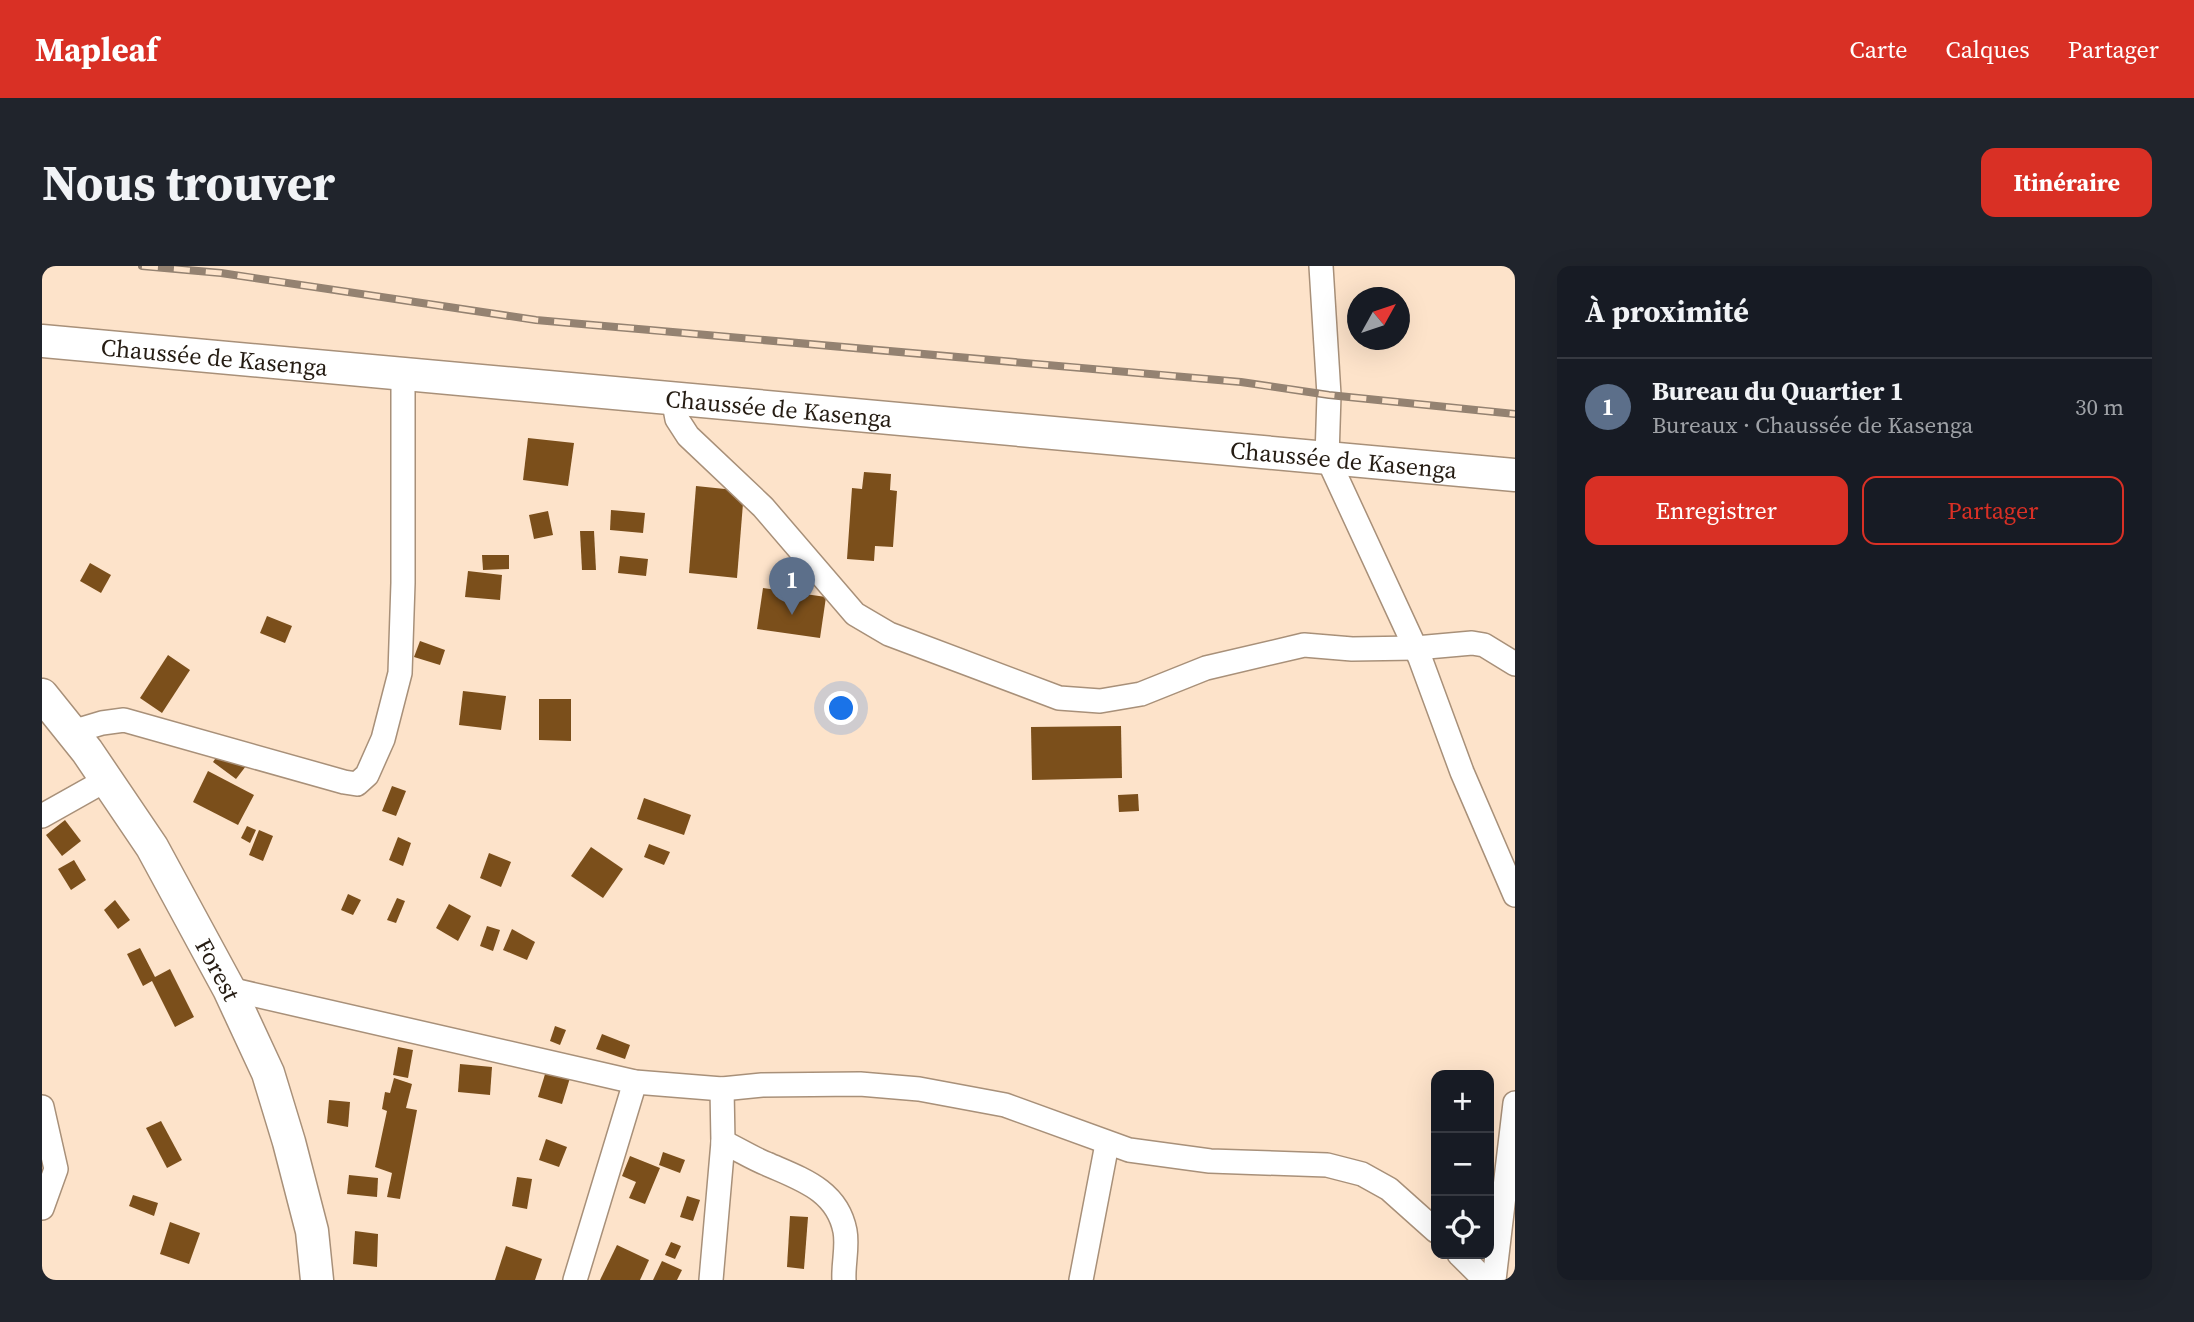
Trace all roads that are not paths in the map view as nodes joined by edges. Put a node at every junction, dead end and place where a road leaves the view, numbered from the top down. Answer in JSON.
{"nodes":[{"id":1,"x":1321,"y":266,"type":"edge"},
{"id":2,"x":42,"y":341,"type":"edge"},
{"id":3,"x":403,"y":373,"type":"junction"},
{"id":4,"x":673,"y":398,"type":"junction"},
{"id":5,"x":1327,"y":457,"type":"junction"},
{"id":6,"x":1515,"y":475,"type":"edge"},
{"id":7,"x":1416,"y":648,"type":"junction"},
{"id":8,"x":1515,"y":664,"type":"edge"},
{"id":9,"x":42,"y":695,"type":"edge"},
{"id":10,"x":72,"y":732,"type":"junction"},
{"id":11,"x":106,"y":780,"type":"junction"},
{"id":12,"x":42,"y":816,"type":"edge"},
{"id":13,"x":1515,"y":895,"type":"edge"},
{"id":14,"x":229,"y":989,"type":"junction"},
{"id":15,"x":635,"y":1082,"type":"junction"},
{"id":16,"x":722,"y":1089,"type":"junction"},
{"id":17,"x":1515,"y":1103,"type":"edge"},
{"id":18,"x":42,"y":1107,"type":"edge"},
{"id":19,"x":723,"y":1142,"type":"junction"},
{"id":20,"x":1107,"y":1144,"type":"junction"},
{"id":21,"x":1513,"y":1144,"type":"edge"},
{"id":22,"x":42,"y":1208,"type":"edge"},
{"id":23,"x":1431,"y":1227,"type":"edge"},
{"id":24,"x":1464,"y":1259,"type":"edge"},
{"id":25,"x":317,"y":1280,"type":"edge"},
{"id":26,"x":575,"y":1280,"type":"edge"},
{"id":27,"x":711,"y":1280,"type":"edge"},
{"id":28,"x":844,"y":1280,"type":"edge"},
{"id":29,"x":1081,"y":1280,"type":"edge"},
{"id":30,"x":1485,"y":1280,"type":"edge"},
{"id":31,"x":1494,"y":1280,"type":"edge"}],
"edges":[{"from":1,"to":5,"type":"street"},
{"from":2,"to":3,"type":"main road","name":"Chaussée de Kasenga"},
{"from":3,"to":4,"type":"main road","name":"Chaussée de Kasenga"},
{"from":3,"to":10,"type":"street"},
{"from":4,"to":5,"type":"main road","name":"Chaussée de Kasenga"},
{"from":4,"to":7,"type":"street"},
{"from":5,"to":6,"type":"main road","name":"Chaussée de Kasenga"},
{"from":5,"to":7,"type":"street"},
{"from":7,"to":8,"type":"street"},
{"from":7,"to":13,"type":"street"},
{"from":9,"to":10,"type":"main road","name":"Forest"},
{"from":10,"to":11,"type":"main road","name":"Forest"},
{"from":11,"to":12,"type":"street"},
{"from":11,"to":14,"type":"main road","name":"Forest"},
{"from":14,"to":15,"type":"street"},
{"from":14,"to":25,"type":"main road","name":"Forest"},
{"from":15,"to":16,"type":"street"},
{"from":15,"to":26,"type":"street"},
{"from":16,"to":19,"type":"street"},
{"from":16,"to":20,"type":"street"},
{"from":17,"to":21,"type":"street"},
{"from":18,"to":22,"type":"street"},
{"from":19,"to":27,"type":"street"},
{"from":19,"to":28,"type":"street"},
{"from":20,"to":23,"type":"street"},
{"from":20,"to":29,"type":"street"},
{"from":21,"to":31,"type":"street"},
{"from":24,"to":30,"type":"street"}]}
